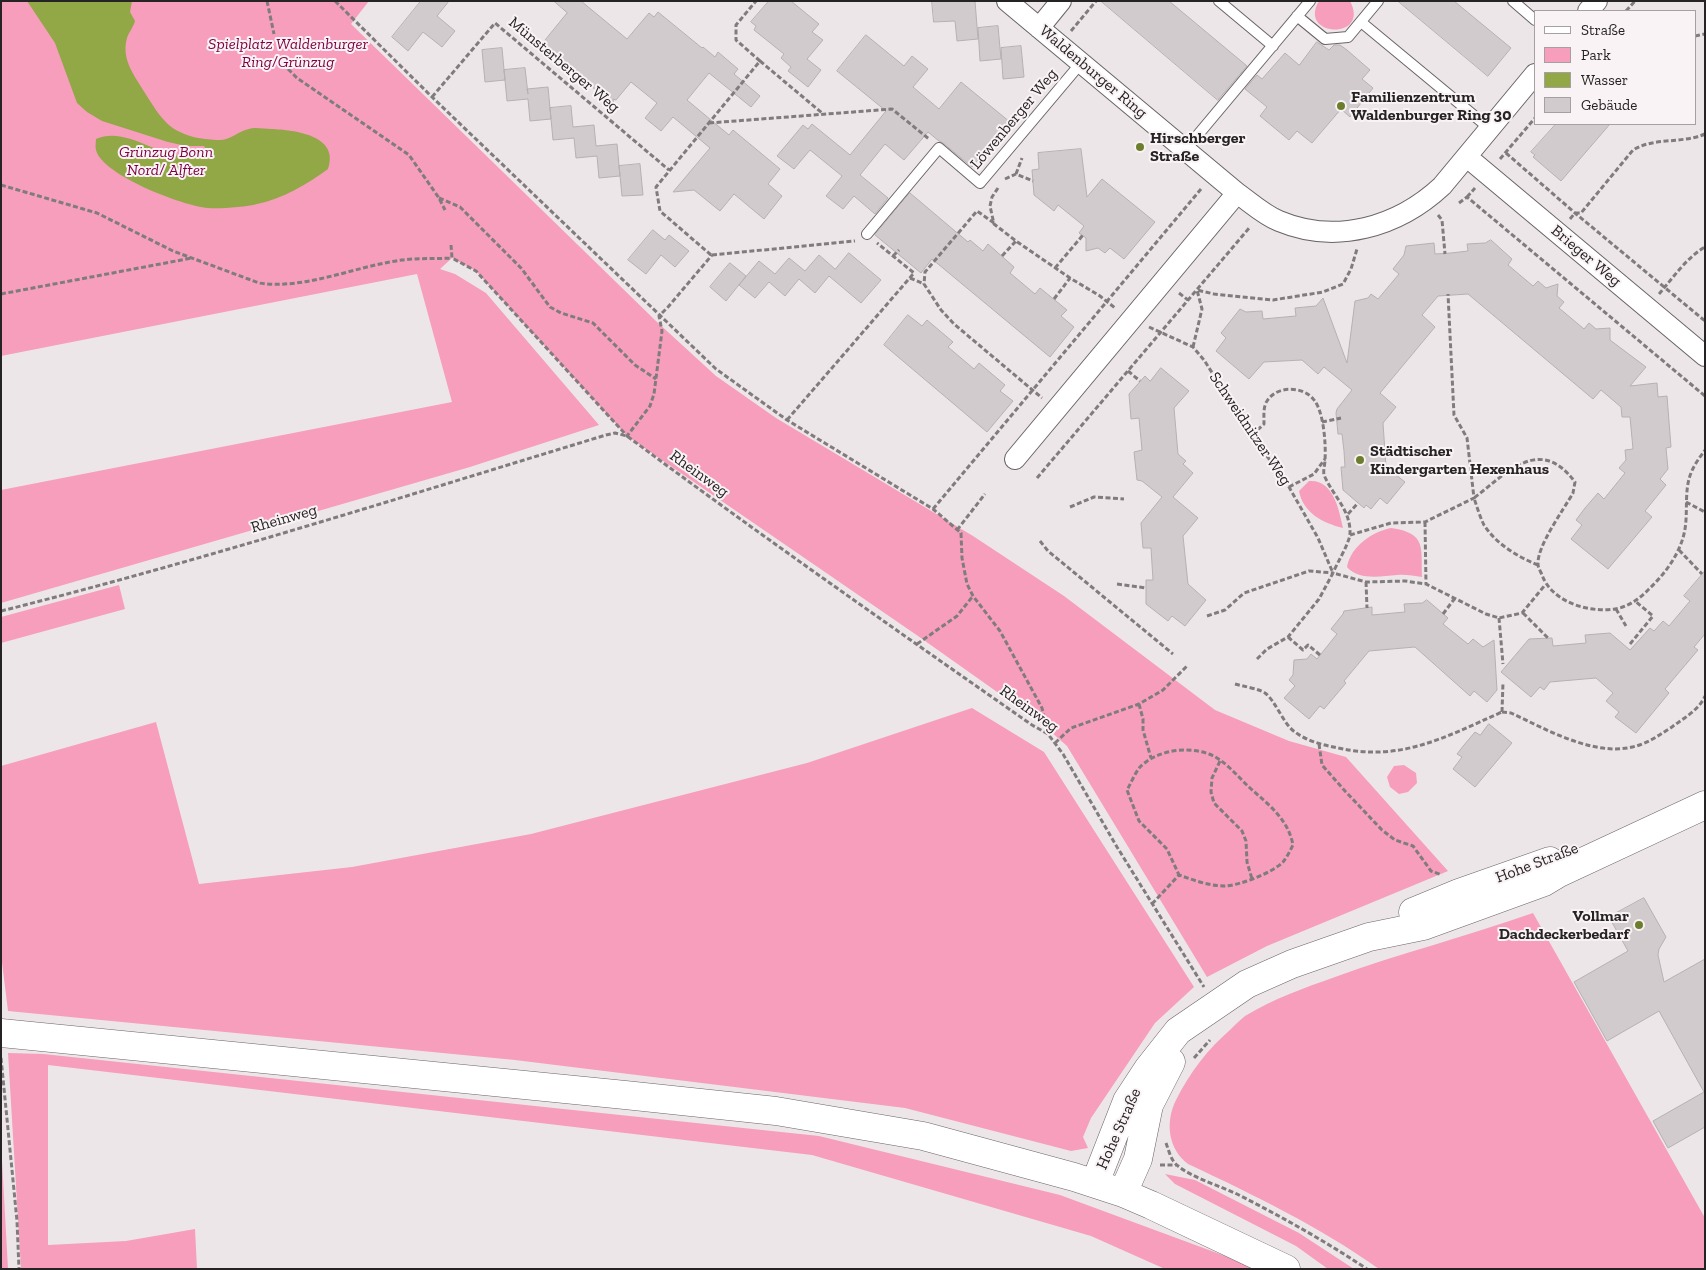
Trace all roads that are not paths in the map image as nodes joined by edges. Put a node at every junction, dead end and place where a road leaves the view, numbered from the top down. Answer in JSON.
{"nodes":[{"id":1,"x":1007,"y":1,"type":"edge"},
{"id":2,"x":1060,"y":1,"type":"edge"},
{"id":3,"x":1219,"y":1,"type":"edge"},
{"id":4,"x":1310,"y":1,"type":"edge"},
{"id":5,"x":1378,"y":1,"type":"edge"},
{"id":6,"x":1513,"y":1,"type":"edge"},
{"id":7,"x":1297,"y":16,"type":"junction"},
{"id":8,"x":1534,"y":19,"type":"edge"},
{"id":9,"x":1361,"y":22,"type":"junction"},
{"id":10,"x":1039,"y":28,"type":"junction"},
{"id":11,"x":1273,"y":46,"type":"junction"},
{"id":12,"x":1081,"y":63,"type":"junction"},
{"id":13,"x":1534,"y":75,"type":"edge"},
{"id":14,"x":1489,"y":128,"type":"junction"},
{"id":15,"x":1186,"y":149,"type":"junction"},
{"id":16,"x":1467,"y":157,"type":"junction"},
{"id":17,"x":1237,"y":193,"type":"junction"},
{"id":18,"x":867,"y":234,"type":"road end"},
{"id":19,"x":1705,"y":356,"type":"edge"},
{"id":20,"x":1015,"y":459,"type":"dead end"},
{"id":21,"x":1705,"y":786,"type":"edge"},
{"id":22,"x":1705,"y":806,"type":"edge"},
{"id":23,"x":1540,"y":874,"type":"junction"},
{"id":24,"x":1208,"y":1011,"type":"junction"},
{"id":25,"x":1,"y":1033,"type":"edge"},
{"id":26,"x":1094,"y":1183,"type":"junction"},
{"id":27,"x":1123,"y":1194,"type":"junction"},
{"id":28,"x":1286,"y":1269,"type":"edge"}],
"edges":[{"from":1,"to":10,"type":"street","name":"Waldenburger Ring"},
{"from":2,"to":10,"type":"street"},
{"from":3,"to":11,"type":"lane"},
{"from":4,"to":7,"type":"lane"},
{"from":5,"to":9,"type":"lane"},
{"from":6,"to":8,"type":"lane"},
{"from":7,"to":9,"type":"lane"},
{"from":7,"to":11,"type":"lane"},
{"from":9,"to":14,"type":"lane"},
{"from":10,"to":12,"type":"street","name":"Waldenburger Ring"},
{"from":11,"to":15,"type":"lane"},
{"from":12,"to":15,"type":"street","name":"Waldenburger Ring"},
{"from":12,"to":18,"type":"lane","name":"Löwenberger Weg"},
{"from":13,"to":14,"type":"street","name":"Waldenburger Ring"},
{"from":14,"to":16,"type":"street","name":"Waldenburger Ring"},
{"from":15,"to":17,"type":"street","name":"Waldenburger Ring"},
{"from":16,"to":17,"type":"street","name":"Waldenburger Ring"},
{"from":16,"to":19,"type":"street","name":"Brieger Weg"},
{"from":17,"to":20,"type":"street"},
{"from":21,"to":23,"type":"main road","name":"Hohe Straße"},
{"from":22,"to":23,"type":"main road","name":"Hohe Straße"},
{"from":23,"to":24,"type":"main road","name":"Hohe Straße"},
{"from":24,"to":26,"type":"main road","name":"Hohe Straße"},
{"from":24,"to":27,"type":"main road","name":"Hohe Straße"},
{"from":25,"to":26,"type":"main road"},
{"from":26,"to":27,"type":"main road"},
{"from":27,"to":28,"type":"main road"}]}
